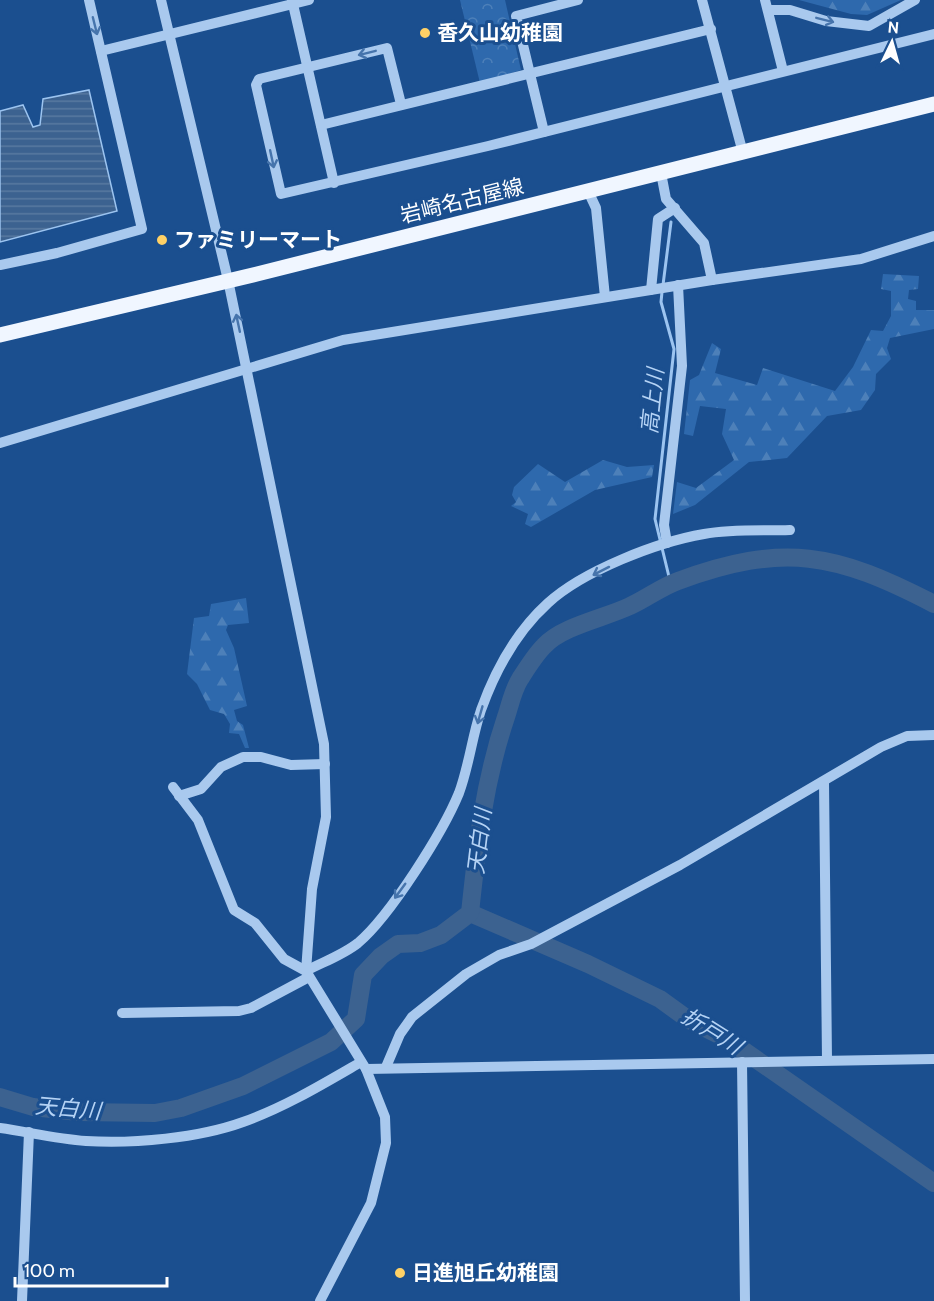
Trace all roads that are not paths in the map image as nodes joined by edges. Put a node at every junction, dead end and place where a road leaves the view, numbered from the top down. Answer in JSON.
{"nodes":[{"id":1,"x":89,"y":0,"type":"edge"},
{"id":2,"x":161,"y":0,"type":"edge"},
{"id":3,"x":309,"y":0,"type":"edge"},
{"id":4,"x":578,"y":0,"type":"edge"},
{"id":5,"x":702,"y":0,"type":"edge"},
{"id":6,"x":915,"y":0,"type":"edge"},
{"id":7,"x":292,"y":2,"type":"edge"},
{"id":8,"x":767,"y":5,"type":"edge"},
{"id":9,"x":711,"y":29,"type":"junction"},
{"id":10,"x":169,"y":34,"type":"junction"},
{"id":11,"x":934,"y":34,"type":"edge"},
{"id":12,"x":101,"y":51,"type":"junction"},
{"id":13,"x":308,"y":68,"type":"junction"},
{"id":14,"x":783,"y":71,"type":"junction"},
{"id":15,"x":530,"y":73,"type":"junction"},
{"id":16,"x":726,"y":87,"type":"junction"},
{"id":17,"x":401,"y":104,"type":"junction"},
{"id":18,"x":934,"y":104,"type":"edge"},
{"id":19,"x":321,"y":125,"type":"junction"},
{"id":20,"x":544,"y":132,"type":"junction"},
{"id":21,"x":743,"y":153,"type":"junction"},
{"id":22,"x":662,"y":173,"type":"junction"},
{"id":23,"x":334,"y":183,"type":"junction"},
{"id":24,"x":588,"y":191,"type":"junction"},
{"id":25,"x":675,"y":208,"type":"junction"},
{"id":26,"x":934,"y":236,"type":"edge"},
{"id":27,"x":0,"y":265,"type":"edge"},
{"id":28,"x":228,"y":280,"type":"junction"},
{"id":29,"x":712,"y":280,"type":"junction"},
{"id":30,"x":663,"y":288,"type":"junction"},
{"id":31,"x":605,"y":297,"type":"junction"},
{"id":32,"x":0,"y":335,"type":"edge"},
{"id":33,"x":247,"y":366,"type":"junction"},
{"id":34,"x":0,"y":443,"type":"edge"},
{"id":35,"x":790,"y":530,"type":"dead end"},
{"id":36,"x":662,"y":544,"type":"junction"},
{"id":37,"x":934,"y":735,"type":"edge"},
{"id":38,"x":325,"y":764,"type":"junction"},
{"id":39,"x":824,"y":782,"type":"junction"},
{"id":40,"x":307,"y":974,"type":"junction"},
{"id":41,"x":122,"y":1013,"type":"dead end"},
{"id":42,"x":934,"y":1059,"type":"edge"},
{"id":43,"x":827,"y":1060,"type":"junction"},
{"id":44,"x":742,"y":1062,"type":"junction"},
{"id":45,"x":364,"y":1066,"type":"junction"},
{"id":46,"x":386,"y":1067,"type":"junction"},
{"id":47,"x":0,"y":1128,"type":"edge"},
{"id":48,"x":29,"y":1132,"type":"junction"},
{"id":49,"x":22,"y":1301,"type":"edge"},
{"id":50,"x":320,"y":1301,"type":"edge"},
{"id":51,"x":745,"y":1301,"type":"edge"}],
"edges":[{"from":1,"to":12,"type":"street","one_way":true},
{"from":2,"to":10,"type":"street"},
{"from":3,"to":7,"type":"street"},
{"from":4,"to":15,"type":"street"},
{"from":5,"to":9,"type":"street"},
{"from":8,"to":6,"type":"street","one_way":true},
{"from":7,"to":10,"type":"street"},
{"from":7,"to":13,"type":"street"},
{"from":8,"to":14,"type":"street"},
{"from":9,"to":15,"type":"street"},
{"from":9,"to":16,"type":"street"},
{"from":10,"to":12,"type":"street"},
{"from":10,"to":28,"type":"street"},
{"from":11,"to":14,"type":"street"},
{"from":12,"to":27,"type":"street"},
{"from":17,"to":13,"type":"street","one_way":true},
{"from":13,"to":19,"type":"street"},
{"from":13,"to":23,"type":"street","one_way":true},
{"from":14,"to":16,"type":"street"},
{"from":15,"to":17,"type":"street"},
{"from":15,"to":20,"type":"street"},
{"from":16,"to":20,"type":"street"},
{"from":16,"to":21,"type":"street"},
{"from":17,"to":19,"type":"street"},
{"from":18,"to":21,"type":"main road","name":"岩崎名古屋線"},
{"from":19,"to":23,"type":"street"},
{"from":20,"to":23,"type":"street"},
{"from":21,"to":22,"type":"main road","name":"岩崎名古屋線"},
{"from":22,"to":24,"type":"main road","name":"岩崎名古屋線"},
{"from":22,"to":25,"type":"street"},
{"from":24,"to":28,"type":"main road","name":"岩崎名古屋線"},
{"from":24,"to":31,"type":"street"},
{"from":25,"to":29,"type":"street"},
{"from":25,"to":30,"type":"street"},
{"from":26,"to":29,"type":"street"},
{"from":28,"to":32,"type":"main road","name":"岩崎名古屋線"},
{"from":33,"to":28,"type":"street","one_way":true},
{"from":29,"to":30,"type":"street"},
{"from":30,"to":31,"type":"street"},
{"from":30,"to":36,"type":"street"},
{"from":31,"to":33,"type":"street"},
{"from":33,"to":34,"type":"street"},
{"from":33,"to":38,"type":"street"},
{"from":35,"to":36,"type":"street"},
{"from":36,"to":40,"type":"street","one_way":true},
{"from":37,"to":39,"type":"street"},
{"from":38,"to":40,"type":"street"},
{"from":38,"to":40,"type":"street"},
{"from":39,"to":43,"type":"street"},
{"from":39,"to":46,"type":"street"},
{"from":40,"to":41,"type":"street"},
{"from":40,"to":45,"type":"street"},
{"from":42,"to":43,"type":"street"},
{"from":43,"to":44,"type":"street"},
{"from":44,"to":46,"type":"street"},
{"from":44,"to":51,"type":"street"},
{"from":45,"to":46,"type":"street"},
{"from":45,"to":48,"type":"street"},
{"from":45,"to":50,"type":"street"},
{"from":47,"to":48,"type":"street"},
{"from":48,"to":49,"type":"street"}]}
